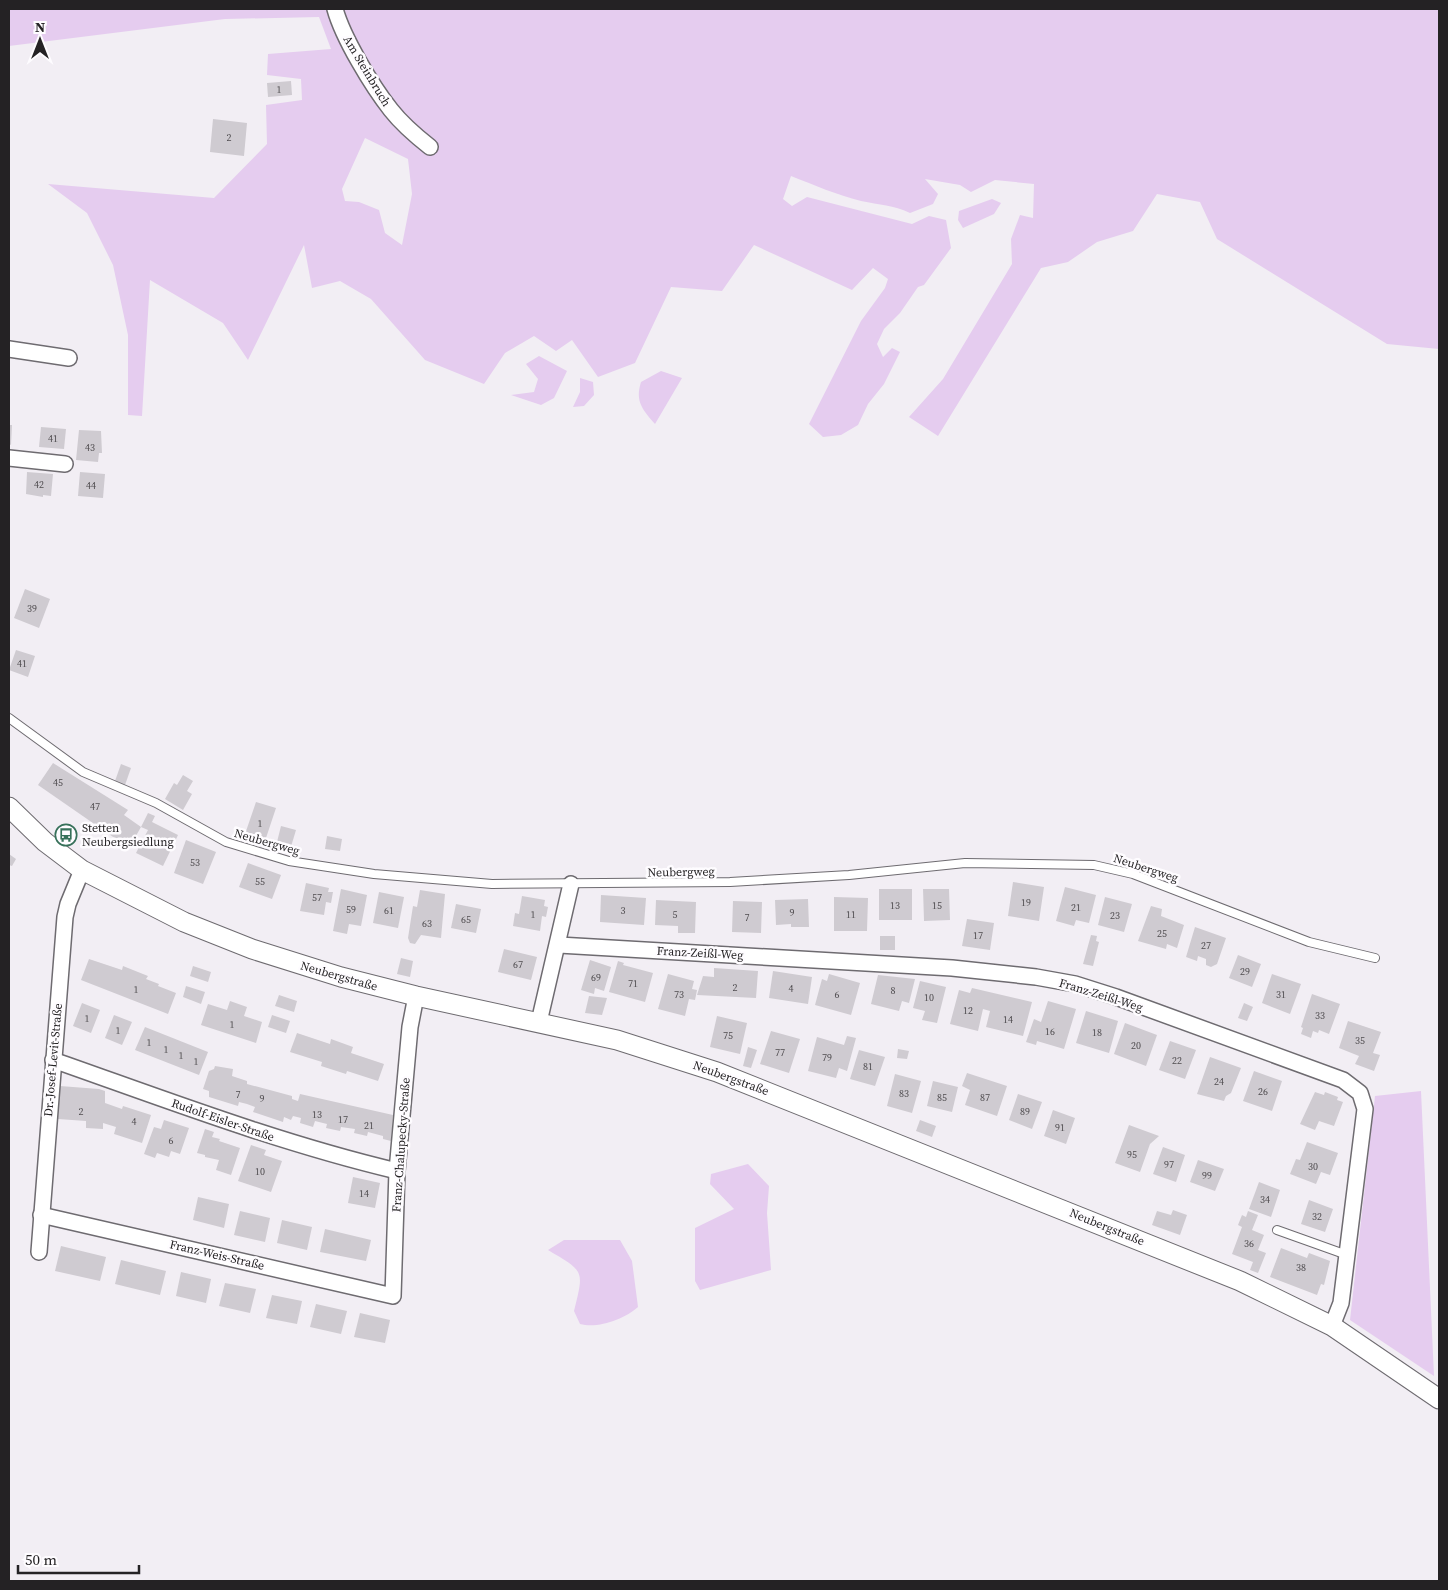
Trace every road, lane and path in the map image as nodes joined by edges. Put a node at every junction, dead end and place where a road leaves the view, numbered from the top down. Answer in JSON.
{"nodes":[{"id":1,"x":336,"y":9,"type":"edge"},
{"id":2,"x":430,"y":147,"type":"dead end"},
{"id":3,"x":9,"y":349,"type":"edge"},
{"id":4,"x":69,"y":358,"type":"dead end"},
{"id":5,"x":9,"y":458,"type":"edge"},
{"id":6,"x":65,"y":464,"type":"dead end"},
{"id":7,"x":9,"y":718,"type":"edge"},
{"id":8,"x":9,"y":807,"type":"edge"},
{"id":9,"x":82,"y":870,"type":"junction"},
{"id":10,"x":571,"y":884,"type":"junction"},
{"id":11,"x":559,"y":944,"type":"junction"},
{"id":12,"x":1374,"y":958,"type":"dead end"},
{"id":13,"x":416,"y":996,"type":"junction"},
{"id":14,"x":539,"y":1022,"type":"junction"},
{"id":15,"x":53,"y":1060,"type":"junction"},
{"id":16,"x":397,"y":1171,"type":"junction"},
{"id":17,"x":41,"y":1215,"type":"junction"},
{"id":18,"x":1276,"y":1230,"type":"dead end"},
{"id":19,"x":39,"y":1252,"type":"dead end"},
{"id":20,"x":1347,"y":1255,"type":"junction"},
{"id":21,"x":392,"y":1296,"type":"joint"},
{"id":22,"x":1332,"y":1326,"type":"junction"},
{"id":23,"x":1439,"y":1399,"type":"edge"}],
"edges":[{"from":1,"to":2,"type":"street","name":"Am Steinbruch"},
{"from":3,"to":4,"type":"street"},
{"from":5,"to":6,"type":"street"},
{"from":7,"to":10,"type":"lane","name":"Neubergweg"},
{"from":8,"to":9,"type":"street","name":"Neubergstraße"},
{"from":9,"to":13,"type":"street","name":"Neubergstraße"},
{"from":9,"to":15,"type":"street","name":"Dr.-Josef-Levit-Straße"},
{"from":10,"to":11,"type":"street"},
{"from":10,"to":12,"type":"lane","name":"Neubergweg"},
{"from":11,"to":14,"type":"street"},
{"from":11,"to":20,"type":"street","name":"Franz-Zeißl-Weg"},
{"from":13,"to":14,"type":"street","name":"Neubergstraße"},
{"from":13,"to":16,"type":"street","name":"Franz-Chalupecky-Straße"},
{"from":14,"to":22,"type":"street","name":"Neubergstraße"},
{"from":15,"to":16,"type":"street","name":"Rudolf-Eisler-Straße"},
{"from":15,"to":17,"type":"street","name":"Dr.-Josef-Levit-Straße"},
{"from":16,"to":21,"type":"street","name":"Franz-Chalupecky-Straße"},
{"from":17,"to":19,"type":"street","name":"Dr.-Josef-Levit-Straße"},
{"from":17,"to":21,"type":"street","name":"Franz-Weis-Straße"},
{"from":18,"to":20,"type":"lane"},
{"from":20,"to":22,"type":"street","name":"Franz-Zeißl-Weg"},
{"from":22,"to":23,"type":"street","name":"Neubergstraße"}]}
